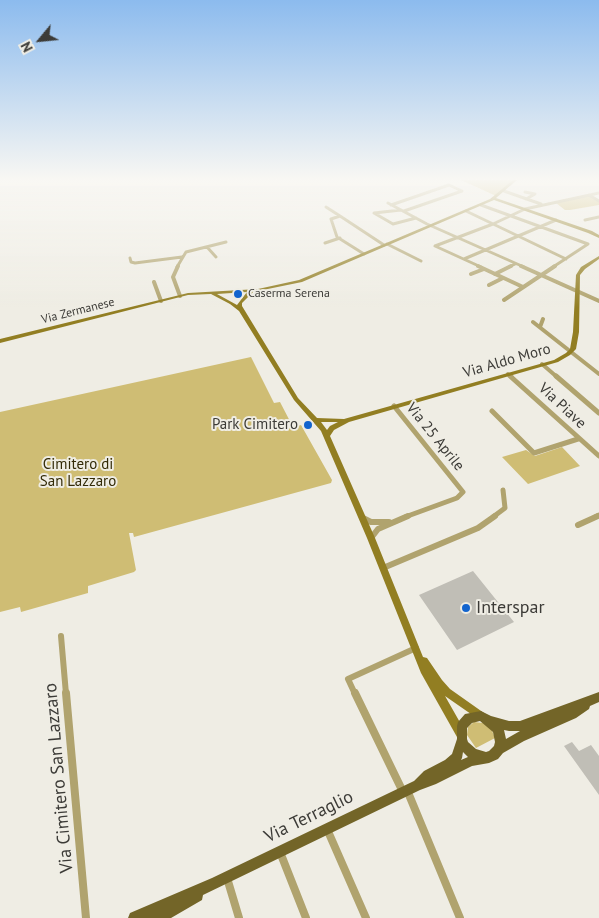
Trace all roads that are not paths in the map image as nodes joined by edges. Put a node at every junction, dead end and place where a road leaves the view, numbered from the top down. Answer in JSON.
{"nodes":[{"id":1,"x":333,"y":223,"type":"edge"},
{"id":2,"x":351,"y":223,"type":"edge"},
{"id":3,"x":426,"y":223,"type":"edge"},
{"id":4,"x":436,"y":223,"type":"edge"},
{"id":5,"x":530,"y":223,"type":"edge"},
{"id":6,"x":550,"y":223,"type":"edge"},
{"id":7,"x":563,"y":223,"type":"edge"},
{"id":8,"x":493,"y":224,"type":"joint"},
{"id":9,"x":430,"y":225,"type":"junction"},
{"id":10,"x":540,"y":227,"type":"junction"},
{"id":11,"x":519,"y":236,"type":"junction"},
{"id":12,"x":457,"y":237,"type":"junction"},
{"id":13,"x":599,"y":237,"type":"edge"},
{"id":14,"x":340,"y":238,"type":"junction"},
{"id":15,"x":204,"y":242,"type":"dead end"},
{"id":16,"x":226,"y":242,"type":"dead end"},
{"id":17,"x":325,"y":243,"type":"dead end"},
{"id":18,"x":386,"y":244,"type":"junction"},
{"id":19,"x":207,"y":247,"type":"junction"},
{"id":20,"x":200,"y":249,"type":"junction"},
{"id":21,"x":486,"y":251,"type":"junction"},
{"id":22,"x":364,"y":254,"type":"junction"},
{"id":23,"x":182,"y":257,"type":"junction"},
{"id":24,"x":599,"y":257,"type":"edge"},
{"id":25,"x":130,"y":258,"type":"dead end"},
{"id":26,"x":216,"y":258,"type":"dead end"},
{"id":27,"x":566,"y":259,"type":"junction"},
{"id":28,"x":464,"y":260,"type":"junction"},
{"id":29,"x":421,"y":261,"type":"dead end"},
{"id":30,"x":515,"y":264,"type":"junction"},
{"id":31,"x":484,"y":269,"type":"junction"},
{"id":32,"x":471,"y":274,"type":"dead end"},
{"id":33,"x":495,"y":274,"type":"junction"},
{"id":34,"x":541,"y":276,"type":"junction"},
{"id":35,"x":503,"y":278,"type":"junction"},
{"id":36,"x":154,"y":282,"type":"dead end"},
{"id":37,"x":489,"y":285,"type":"dead end"},
{"id":38,"x":523,"y":287,"type":"junction"},
{"id":39,"x":228,"y":291,"type":"junction"},
{"id":40,"x":251,"y":291,"type":"junction"},
{"id":41,"x":207,"y":292,"type":"junction"},
{"id":42,"x":577,"y":292,"type":"junction"},
{"id":43,"x":180,"y":296,"type":"junction"},
{"id":44,"x":226,"y":300,"type":"junction"},
{"id":45,"x":504,"y":300,"type":"dead end"},
{"id":46,"x":161,"y":301,"type":"junction"},
{"id":47,"x":599,"y":301,"type":"edge"},
{"id":48,"x":241,"y":311,"type":"junction"},
{"id":49,"x":543,"y":319,"type":"dead end"},
{"id":50,"x":533,"y":322,"type":"dead end"},
{"id":51,"x":540,"y":327,"type":"junction"},
{"id":52,"x":0,"y":341,"type":"edge"},
{"id":53,"x":572,"y":351,"type":"junction"},
{"id":54,"x":542,"y":364,"type":"junction"},
{"id":55,"x":508,"y":374,"type":"junction"},
{"id":56,"x":599,"y":374,"type":"edge"},
{"id":57,"x":394,"y":406,"type":"junction"},
{"id":58,"x":492,"y":411,"type":"dead end"},
{"id":59,"x":599,"y":413,"type":"edge"},
{"id":60,"x":316,"y":420,"type":"junction"},
{"id":61,"x":330,"y":425,"type":"junction"},
{"id":62,"x":323,"y":430,"type":"junction"},
{"id":63,"x":578,"y":439,"type":"junction"},
{"id":64,"x":599,"y":456,"type":"edge"},
{"id":65,"x":503,"y":490,"type":"dead end"},
{"id":66,"x":599,"y":515,"type":"edge"},
{"id":67,"x":362,"y":518,"type":"junction"},
{"id":68,"x":390,"y":522,"type":"junction"},
{"id":69,"x":578,"y":525,"type":"dead end"},
{"id":70,"x":371,"y":538,"type":"junction"},
{"id":71,"x":383,"y":568,"type":"junction"},
{"id":72,"x":61,"y":636,"type":"dead end"},
{"id":73,"x":417,"y":648,"type":"junction"},
{"id":74,"x":596,"y":699,"type":"edge"},
{"id":75,"x":484,"y":718,"type":"junction"},
{"id":76,"x":461,"y":736,"type":"junction"},
{"id":77,"x":499,"y":749,"type":"junction"},
{"id":78,"x":485,"y":757,"type":"junction"},
{"id":79,"x":409,"y":789,"type":"junction"},
{"id":80,"x":327,"y":829,"type":"junction"},
{"id":81,"x":280,"y":852,"type":"junction"},
{"id":82,"x":222,"y":880,"type":"junction"},
{"id":83,"x":86,"y":918,"type":"edge"},
{"id":84,"x":135,"y":918,"type":"edge"},
{"id":85,"x":158,"y":918,"type":"edge"},
{"id":86,"x":239,"y":918,"type":"edge"},
{"id":87,"x":306,"y":918,"type":"edge"},
{"id":88,"x":366,"y":918,"type":"edge"},
{"id":89,"x":460,"y":918,"type":"edge"}],
"edges":[{"from":1,"to":14,"type":"street"},
{"from":2,"to":18,"type":"street"},
{"from":3,"to":9,"type":"street"},
{"from":4,"to":9,"type":"street","name":"Via Zermanese"},
{"from":5,"to":10,"type":"street"},
{"from":6,"to":10,"type":"street"},
{"from":7,"to":13,"type":"street"},
{"from":8,"to":11,"type":"street"},
{"from":8,"to":12,"type":"street"},
{"from":9,"to":12,"type":"street"},
{"from":9,"to":18,"type":"street","name":"Via Zermanese"},
{"from":10,"to":11,"type":"street"},
{"from":10,"to":27,"type":"street"},
{"from":11,"to":21,"type":"street"},
{"from":11,"to":27,"type":"street"},
{"from":12,"to":21,"type":"street"},
{"from":12,"to":28,"type":"street"},
{"from":14,"to":17,"type":"street"},
{"from":14,"to":22,"type":"street"},
{"from":15,"to":20,"type":"street"},
{"from":16,"to":19,"type":"street"},
{"from":18,"to":22,"type":"street","name":"Via Zermanese"},
{"from":18,"to":29,"type":"street"},
{"from":19,"to":20,"type":"street"},
{"from":19,"to":26,"type":"street"},
{"from":20,"to":23,"type":"street"},
{"from":21,"to":28,"type":"street"},
{"from":21,"to":30,"type":"street"},
{"from":22,"to":40,"type":"street","name":"Via Zermanese"},
{"from":23,"to":25,"type":"street"},
{"from":23,"to":43,"type":"street"},
{"from":24,"to":42,"type":"street","name":"Via Aldo Moro"},
{"from":27,"to":34,"type":"street"},
{"from":28,"to":31,"type":"street"},
{"from":30,"to":33,"type":"street"},
{"from":30,"to":34,"type":"street"},
{"from":31,"to":32,"type":"street"},
{"from":31,"to":33,"type":"street"},
{"from":33,"to":35,"type":"street"},
{"from":34,"to":38,"type":"street"},
{"from":34,"to":42,"type":"street"},
{"from":35,"to":37,"type":"street"},
{"from":35,"to":38,"type":"street"},
{"from":36,"to":46,"type":"street"},
{"from":38,"to":45,"type":"street"},
{"from":39,"to":40,"type":"street","name":"Via Zermanese"},
{"from":39,"to":41,"type":"street","name":"Via Zermanese"},
{"from":39,"to":44,"type":"street"},
{"from":40,"to":48,"type":"street"},
{"from":41,"to":43,"type":"street","name":"Via Zermanese"},
{"from":41,"to":44,"type":"street"},
{"from":42,"to":47,"type":"street"},
{"from":42,"to":53,"type":"street","name":"Via Aldo Moro"},
{"from":43,"to":46,"type":"street","name":"Via Zermanese"},
{"from":44,"to":48,"type":"street"},
{"from":46,"to":52,"type":"street","name":"Via Zermanese"},
{"from":48,"to":60,"type":"street"},
{"from":49,"to":51,"type":"street"},
{"from":50,"to":51,"type":"street"},
{"from":51,"to":53,"type":"street"},
{"from":53,"to":54,"type":"street","name":"Via Aldo Moro"},
{"from":53,"to":56,"type":"street"},
{"from":54,"to":55,"type":"street","name":"Via Aldo Moro"},
{"from":54,"to":59,"type":"street"},
{"from":55,"to":57,"type":"street","name":"Via Aldo Moro"},
{"from":55,"to":63,"type":"street","name":"Via Piave"},
{"from":57,"to":61,"type":"street","name":"Via Aldo Moro"},
{"from":57,"to":68,"type":"street","name":"Via 25 Aprile"},
{"from":58,"to":63,"type":"street"},
{"from":60,"to":61,"type":"street"},
{"from":60,"to":62,"type":"street"},
{"from":61,"to":62,"type":"street"},
{"from":61,"to":62,"type":"street","name":"Via Aldo Moro"},
{"from":62,"to":67,"type":"street"},
{"from":63,"to":64,"type":"street","name":"Via Piave"},
{"from":65,"to":71,"type":"street"},
{"from":66,"to":69,"type":"street"},
{"from":67,"to":68,"type":"street","name":"Via 25 Aprile"},
{"from":67,"to":70,"type":"street"},
{"from":68,"to":70,"type":"street","name":"Via 25 Aprile"},
{"from":70,"to":71,"type":"street"},
{"from":71,"to":73,"type":"street"},
{"from":72,"to":83,"type":"street","name":"Via Cimitero San Lazzaro"},
{"from":73,"to":75,"type":"street"},
{"from":73,"to":76,"type":"street"},
{"from":73,"to":79,"type":"street"},
{"from":74,"to":75,"type":"main road"},
{"from":74,"to":77,"type":"main road"},
{"from":75,"to":76,"type":"main road"},
{"from":75,"to":77,"type":"main road"},
{"from":76,"to":78,"type":"main road"},
{"from":76,"to":79,"type":"main road","name":"Via Terraglio"},
{"from":77,"to":78,"type":"main road"},
{"from":78,"to":79,"type":"main road","name":"Via Terraglio"},
{"from":79,"to":80,"type":"main road","name":"Via Terraglio"},
{"from":79,"to":89,"type":"street"},
{"from":80,"to":81,"type":"main road","name":"Via Terraglio"},
{"from":80,"to":88,"type":"street"},
{"from":81,"to":82,"type":"main road","name":"Via Terraglio"},
{"from":81,"to":87,"type":"street"},
{"from":82,"to":84,"type":"main road","name":"Via Terraglio"},
{"from":82,"to":85,"type":"main road","name":"Via Terraglio"},
{"from":82,"to":86,"type":"street"}]}
